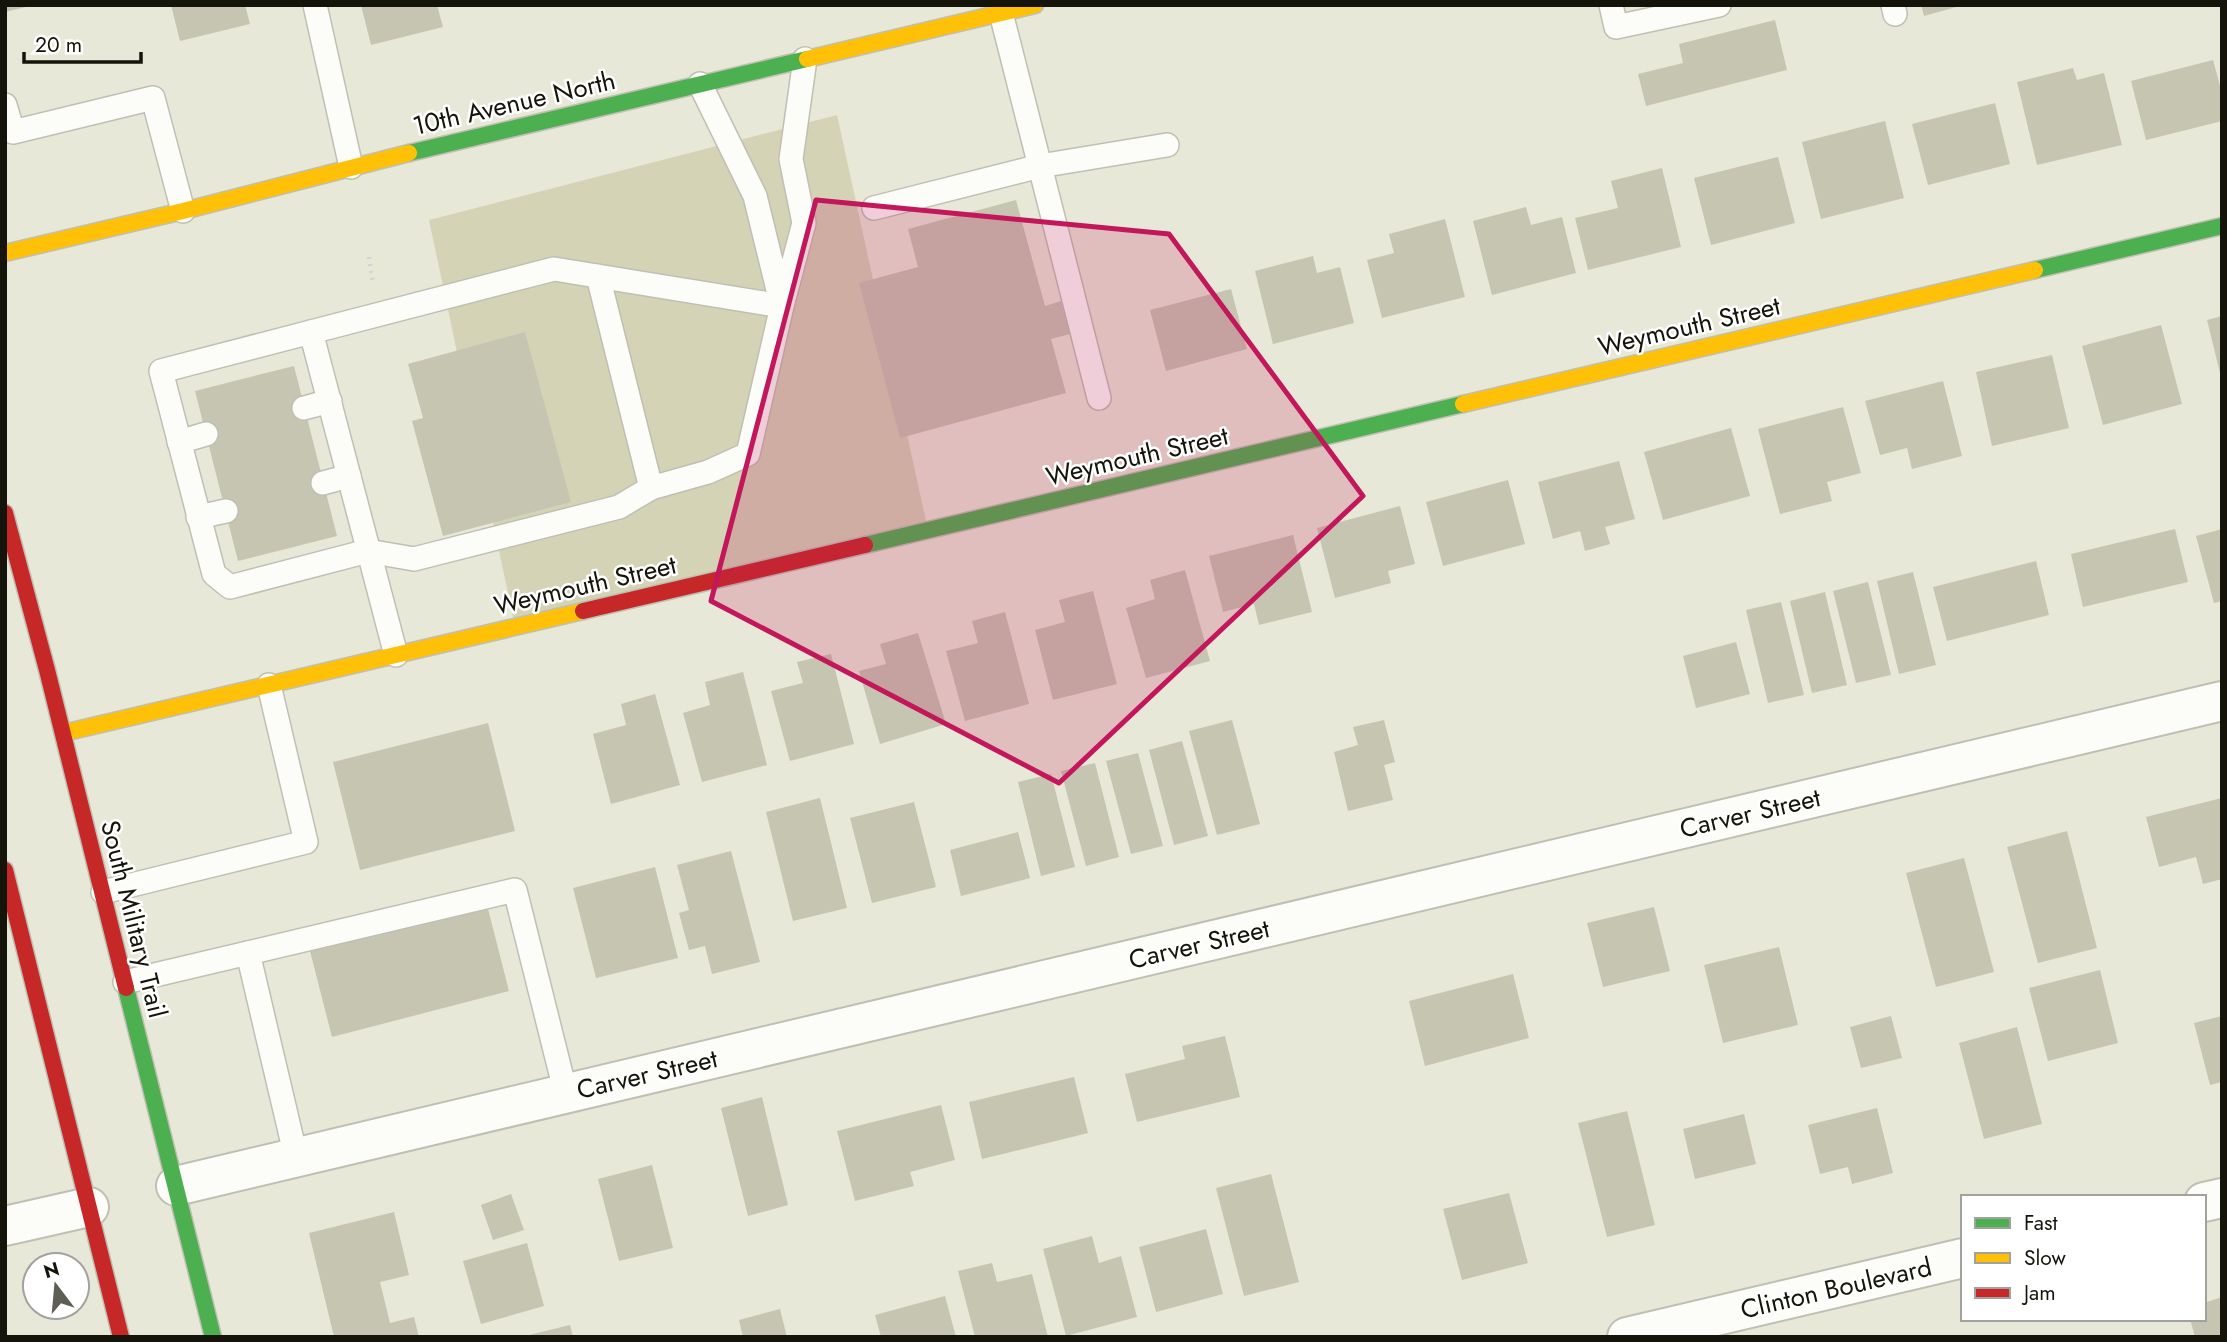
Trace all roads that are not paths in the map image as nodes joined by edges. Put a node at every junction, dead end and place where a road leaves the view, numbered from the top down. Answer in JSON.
{"nodes":[{"id":1,"x":315,"y":5,"type":"edge"},
{"id":2,"x":1035,"y":5,"type":"edge"},
{"id":3,"x":1611,"y":5,"type":"edge"},
{"id":4,"x":1719,"y":5,"type":"edge"},
{"id":5,"x":1001,"y":13,"type":"junction"},
{"id":6,"x":805,"y":60,"type":"junction"},
{"id":7,"x":700,"y":84,"type":"junction"},
{"id":8,"x":5,"y":105,"type":"edge"},
{"id":9,"x":1167,"y":145,"type":"dead end"},
{"id":10,"x":1040,"y":166,"type":"junction"},
{"id":11,"x":351,"y":167,"type":"junction"},
{"id":12,"x":874,"y":208,"type":"dead end"},
{"id":13,"x":183,"y":211,"type":"junction"},
{"id":14,"x":2222,"y":226,"type":"edge"},
{"id":15,"x":5,"y":253,"type":"edge"},
{"id":16,"x":598,"y":275,"type":"junction"},
{"id":17,"x":782,"y":306,"type":"junction"},
{"id":18,"x":311,"y":332,"type":"junction"},
{"id":19,"x":1099,"y":398,"type":"dead end"},
{"id":20,"x":330,"y":401,"type":"junction"},
{"id":21,"x":304,"y":408,"type":"dead end"},
{"id":22,"x":206,"y":434,"type":"dead end"},
{"id":23,"x":179,"y":442,"type":"junction"},
{"id":24,"x":349,"y":476,"type":"junction"},
{"id":25,"x":323,"y":483,"type":"dead end"},
{"id":26,"x":651,"y":488,"type":"junction"},
{"id":27,"x":226,"y":511,"type":"dead end"},
{"id":28,"x":5,"y":513,"type":"edge"},
{"id":29,"x":198,"y":517,"type":"junction"},
{"id":30,"x":368,"y":551,"type":"junction"},
{"id":31,"x":396,"y":655,"type":"junction"},
{"id":32,"x":269,"y":685,"type":"junction"},
{"id":33,"x":2222,"y":701,"type":"edge"},
{"id":34,"x":63,"y":733,"type":"junction"},
{"id":35,"x":5,"y":870,"type":"edge"},
{"id":36,"x":103,"y":892,"type":"junction"},
{"id":37,"x":11,"y":915,"type":"edge"},
{"id":38,"x":248,"y":953,"type":"junction"},
{"id":39,"x":125,"y":982,"type":"junction"},
{"id":40,"x":566,"y":1094,"type":"junction"},
{"id":41,"x":296,"y":1157,"type":"junction"},
{"id":42,"x":176,"y":1186,"type":"junction"},
{"id":43,"x":89,"y":1207,"type":"junction"},
{"id":44,"x":5,"y":1226,"type":"edge"},
{"id":45,"x":1961,"y":1258,"type":"edge"},
{"id":46,"x":121,"y":1337,"type":"edge"},
{"id":47,"x":213,"y":1337,"type":"edge"},
{"id":48,"x":1628,"y":1337,"type":"edge"}],
"edges":[{"from":1,"to":11,"type":"lane"},
{"from":2,"to":5,"type":"street","name":"10th Avenue North"},
{"from":3,"to":4,"type":"lane"},
{"from":5,"to":6,"type":"street","name":"10th Avenue North"},
{"from":5,"to":10,"type":"lane"},
{"from":6,"to":7,"type":"street","name":"10th Avenue North"},
{"from":6,"to":17,"type":"lane"},
{"from":7,"to":11,"type":"street","name":"10th Avenue North"},
{"from":7,"to":17,"type":"lane"},
{"from":8,"to":13,"type":"lane"},
{"from":9,"to":10,"type":"lane"},
{"from":10,"to":12,"type":"lane"},
{"from":10,"to":19,"type":"lane"},
{"from":11,"to":13,"type":"street","name":"10th Avenue North"},
{"from":13,"to":15,"type":"street","name":"10th Avenue North"},
{"from":14,"to":31,"type":"street","name":"Weymouth Street"},
{"from":16,"to":17,"type":"lane"},
{"from":16,"to":18,"type":"lane"},
{"from":16,"to":26,"type":"lane"},
{"from":17,"to":26,"type":"lane"},
{"from":18,"to":20,"type":"lane"},
{"from":18,"to":23,"type":"lane"},
{"from":20,"to":21,"type":"lane"},
{"from":20,"to":24,"type":"lane"},
{"from":22,"to":23,"type":"lane"},
{"from":23,"to":29,"type":"lane"},
{"from":24,"to":25,"type":"lane"},
{"from":24,"to":30,"type":"lane"},
{"from":26,"to":30,"type":"lane"},
{"from":27,"to":29,"type":"lane"},
{"from":28,"to":34,"type":"street","name":"South Military Trail"},
{"from":29,"to":30,"type":"lane"},
{"from":30,"to":31,"type":"lane"},
{"from":31,"to":32,"type":"street","name":"Weymouth Street"},
{"from":32,"to":34,"type":"street","name":"Weymouth Street"},
{"from":32,"to":36,"type":"lane"},
{"from":33,"to":40,"type":"street","name":"Carver Street"},
{"from":34,"to":36,"type":"street","name":"South Military Trail"},
{"from":35,"to":37,"type":"street"},
{"from":36,"to":39,"type":"street","name":"South Military Trail"},
{"from":37,"to":43,"type":"street"},
{"from":38,"to":39,"type":"lane"},
{"from":38,"to":40,"type":"lane"},
{"from":38,"to":41,"type":"lane"},
{"from":39,"to":42,"type":"street","name":"South Military Trail"},
{"from":40,"to":41,"type":"street","name":"Carver Street"},
{"from":41,"to":42,"type":"street","name":"Carver Street"},
{"from":42,"to":47,"type":"street","name":"South Military Trail"},
{"from":43,"to":44,"type":"street"},
{"from":43,"to":46,"type":"street"},
{"from":45,"to":48,"type":"street","name":"Clinton Boulevard"}]}
